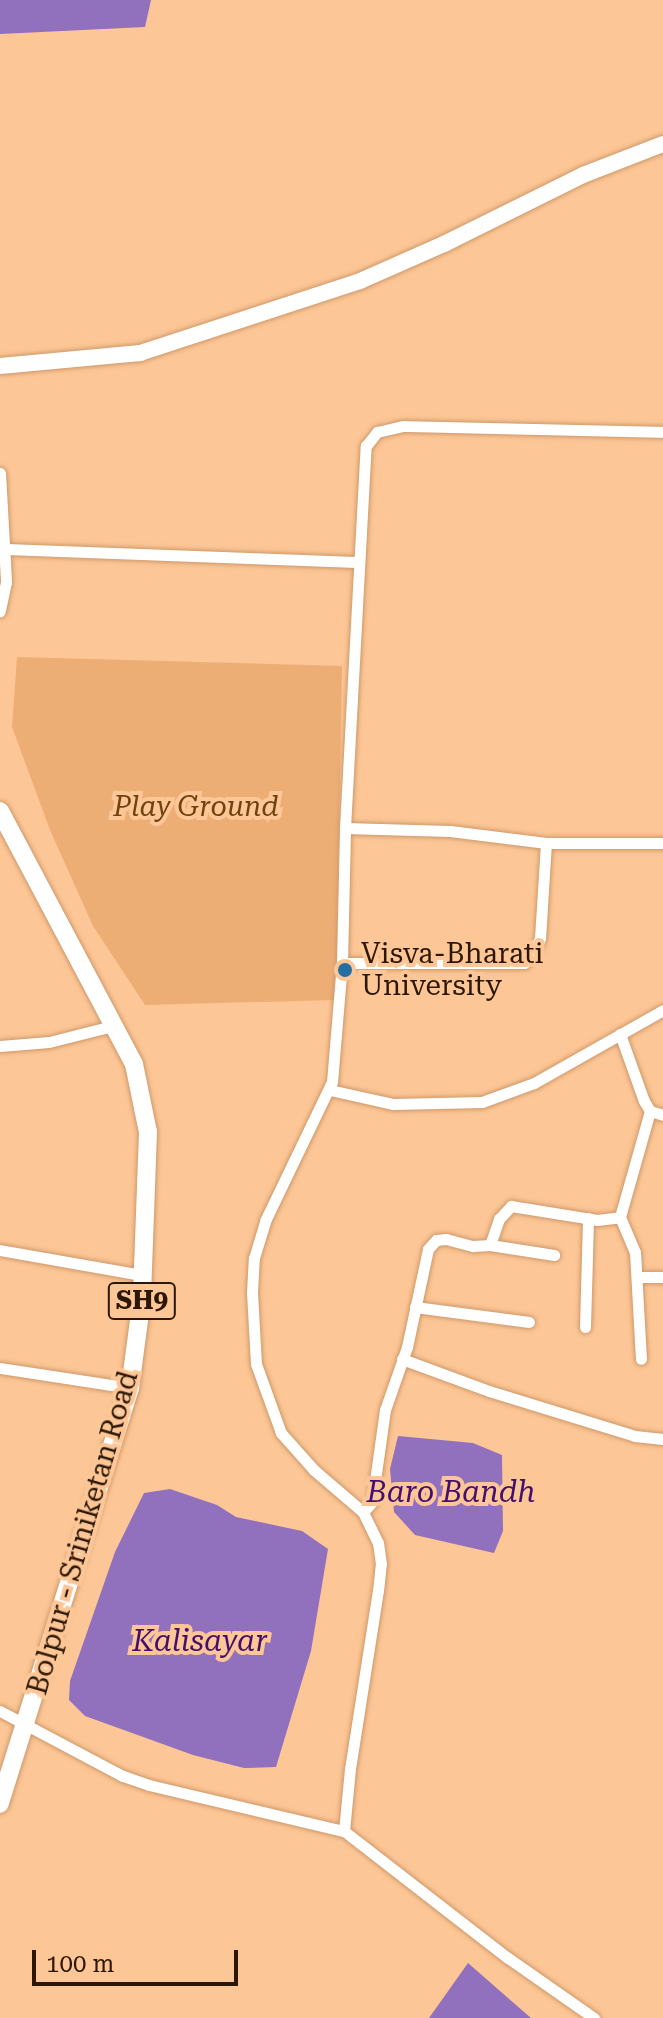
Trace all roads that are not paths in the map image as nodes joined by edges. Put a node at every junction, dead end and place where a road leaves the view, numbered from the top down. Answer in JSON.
{"nodes":[{"id":1,"x":663,"y":144,"type":"edge"},
{"id":2,"x":0,"y":366,"type":"edge"},
{"id":3,"x":663,"y":432,"type":"edge"},
{"id":4,"x":0,"y":473,"type":"edge"},
{"id":5,"x":5,"y":549,"type":"junction"},
{"id":6,"x":358,"y":562,"type":"junction"},
{"id":7,"x":0,"y":611,"type":"edge"},
{"id":8,"x":0,"y":811,"type":"edge"},
{"id":9,"x":345,"y":828,"type":"junction"},
{"id":10,"x":546,"y":843,"type":"junction"},
{"id":11,"x":663,"y":843,"type":"edge"},
{"id":12,"x":342,"y":963,"type":"junction"},
{"id":13,"x":663,"y":1010,"type":"edge"},
{"id":14,"x":116,"y":1025,"type":"junction"},
{"id":15,"x":620,"y":1034,"type":"junction"},
{"id":16,"x":0,"y":1046,"type":"edge"},
{"id":17,"x":330,"y":1090,"type":"junction"},
{"id":18,"x":650,"y":1111,"type":"junction"},
{"id":19,"x":663,"y":1115,"type":"edge"},
{"id":20,"x":620,"y":1217,"type":"junction"},
{"id":21,"x":588,"y":1218,"type":"junction"},
{"id":22,"x":490,"y":1245,"type":"junction"},
{"id":23,"x":0,"y":1250,"type":"edge"},
{"id":24,"x":554,"y":1255,"type":"dead end"},
{"id":25,"x":142,"y":1275,"type":"junction"},
{"id":26,"x":637,"y":1277,"type":"junction"},
{"id":27,"x":663,"y":1277,"type":"edge"},
{"id":28,"x":415,"y":1307,"type":"junction"},
{"id":29,"x":529,"y":1322,"type":"dead end"},
{"id":30,"x":585,"y":1327,"type":"dead end"},
{"id":31,"x":402,"y":1359,"type":"junction"},
{"id":32,"x":641,"y":1359,"type":"dead end"},
{"id":33,"x":0,"y":1368,"type":"edge"},
{"id":34,"x":130,"y":1388,"type":"junction"},
{"id":35,"x":663,"y":1439,"type":"edge"},
{"id":36,"x":363,"y":1512,"type":"junction"},
{"id":37,"x":0,"y":1711,"type":"edge"},
{"id":38,"x":28,"y":1723,"type":"junction"},
{"id":39,"x":0,"y":1804,"type":"edge"},
{"id":40,"x":344,"y":1831,"type":"junction"},
{"id":41,"x":594,"y":2018,"type":"edge"}],
"edges":[{"from":1,"to":2,"type":"main road"},
{"from":3,"to":6,"type":"street"},
{"from":4,"to":5,"type":"street"},
{"from":5,"to":6,"type":"street"},
{"from":5,"to":7,"type":"street"},
{"from":6,"to":9,"type":"street"},
{"from":8,"to":14,"type":"main road","name":"Bolpur - Sriniketan Road","number":"SH9"},
{"from":9,"to":10,"type":"street"},
{"from":9,"to":12,"type":"street"},
{"from":10,"to":11,"type":"street"},
{"from":10,"to":12,"type":"street"},
{"from":12,"to":17,"type":"street"},
{"from":13,"to":15,"type":"street"},
{"from":14,"to":16,"type":"street"},
{"from":14,"to":25,"type":"main road","name":"Bolpur - Sriniketan Road","number":"SH9"},
{"from":15,"to":17,"type":"street"},
{"from":15,"to":18,"type":"street"},
{"from":17,"to":36,"type":"street"},
{"from":18,"to":19,"type":"street"},
{"from":18,"to":20,"type":"street"},
{"from":20,"to":21,"type":"street"},
{"from":20,"to":26,"type":"street"},
{"from":21,"to":22,"type":"street"},
{"from":21,"to":30,"type":"street"},
{"from":22,"to":24,"type":"street"},
{"from":22,"to":28,"type":"street"},
{"from":23,"to":25,"type":"street"},
{"from":25,"to":34,"type":"main road","name":"Bolpur - Sriniketan Road","number":"SH9"},
{"from":26,"to":27,"type":"street"},
{"from":26,"to":32,"type":"street"},
{"from":28,"to":29,"type":"street"},
{"from":28,"to":31,"type":"street"},
{"from":31,"to":35,"type":"street"},
{"from":31,"to":36,"type":"street"},
{"from":33,"to":34,"type":"street"},
{"from":34,"to":38,"type":"main road","name":"Bolpur - Sriniketan Road","number":"SH9"},
{"from":36,"to":40,"type":"street"},
{"from":37,"to":38,"type":"street"},
{"from":38,"to":39,"type":"main road","name":"Bolpur - Sriniketan Road","number":"SH9"},
{"from":38,"to":40,"type":"street"},
{"from":40,"to":41,"type":"street"}]}
